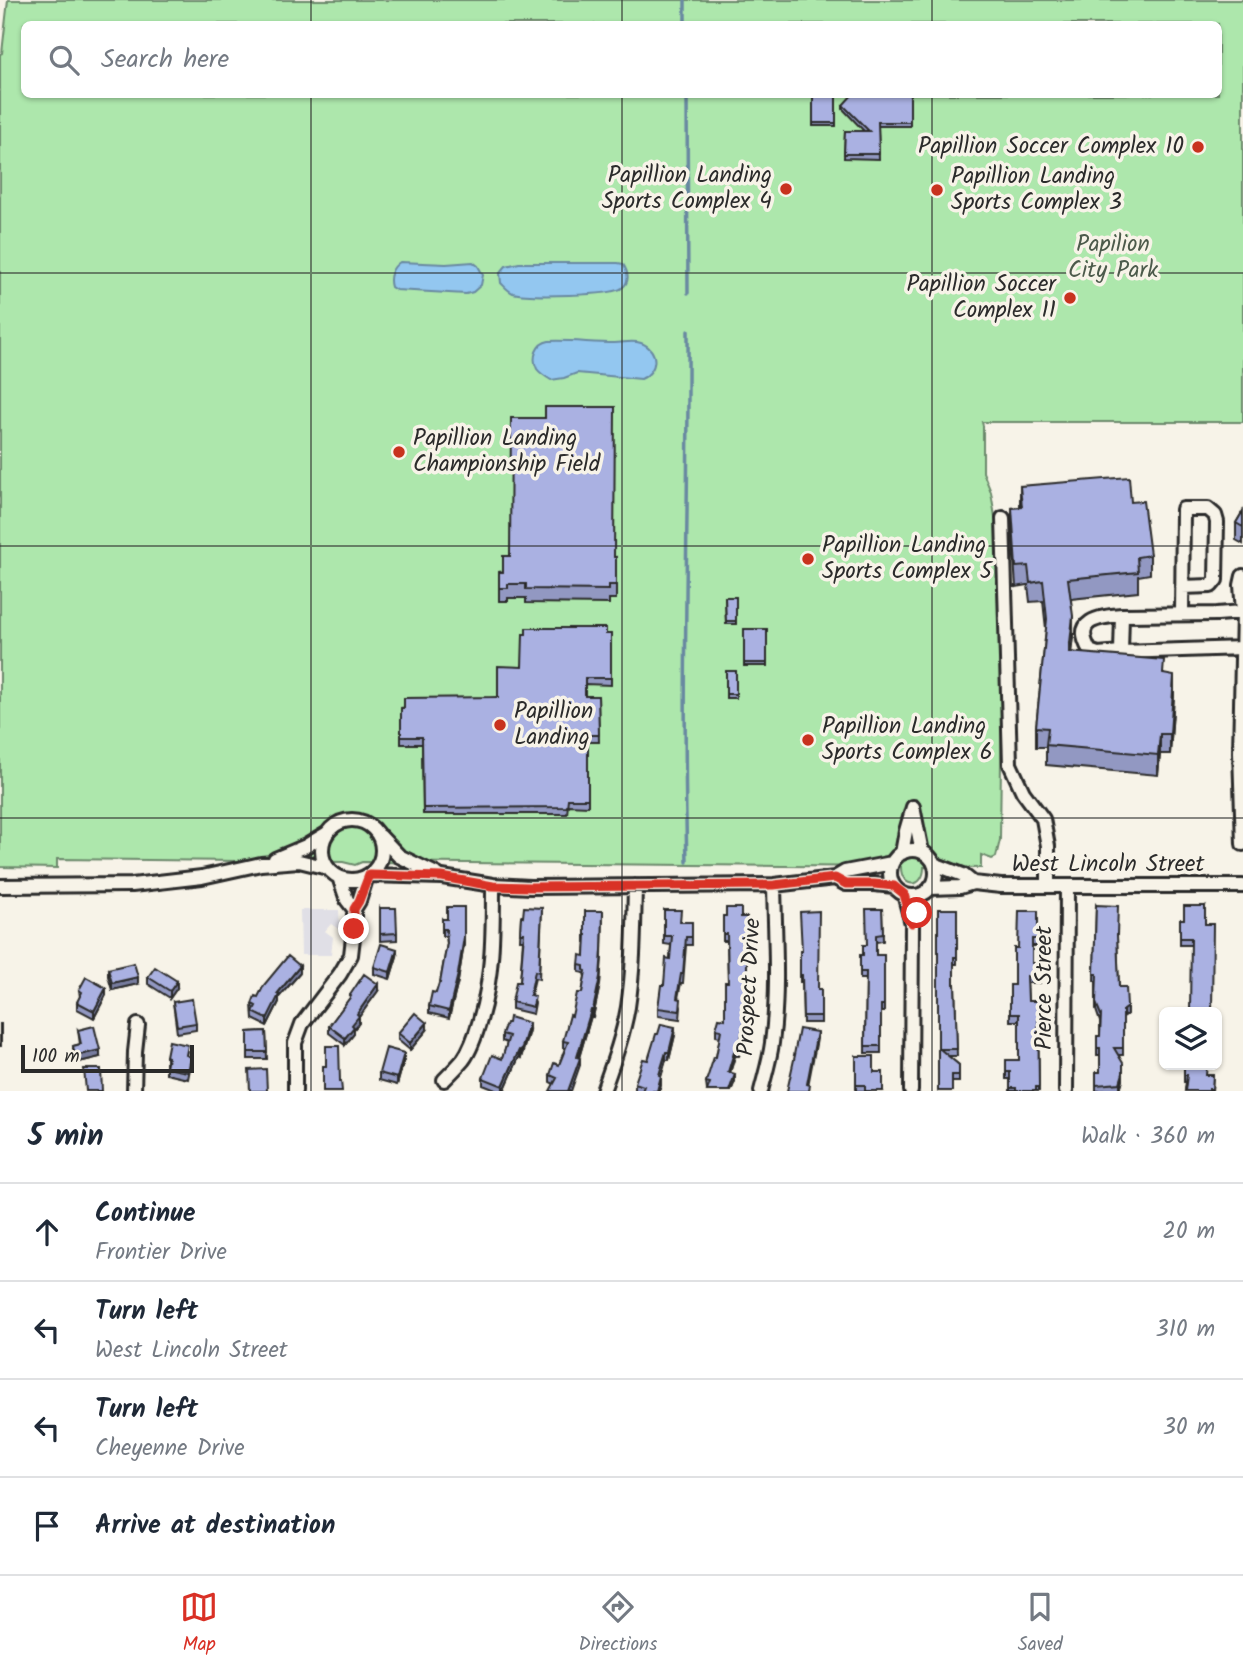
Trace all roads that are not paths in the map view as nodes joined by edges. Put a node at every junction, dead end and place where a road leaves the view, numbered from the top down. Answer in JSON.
{"nodes":[{"id":1,"x":1003,"y":518,"type":"dead end"},
{"id":2,"x":1243,"y":576,"type":"edge"},
{"id":3,"x":1182,"y":587,"type":"junction"},
{"id":4,"x":1243,"y":612,"type":"edge"},
{"id":5,"x":1182,"y":614,"type":"junction"},
{"id":6,"x":1122,"y":615,"type":"junction"},
{"id":7,"x":1242,"y":648,"type":"edge"},
{"id":8,"x":1121,"y":652,"type":"junction"},
{"id":9,"x":326,"y":834,"type":"junction"},
{"id":10,"x":380,"y":836,"type":"junction"},
{"id":11,"x":1243,"y":844,"type":"edge"},
{"id":12,"x":922,"y":852,"type":"junction"},
{"id":13,"x":902,"y":853,"type":"junction"},
{"id":14,"x":892,"y":863,"type":"junction"},
{"id":15,"x":934,"y":863,"type":"junction"},
{"id":16,"x":261,"y":864,"type":"junction"},
{"id":17,"x":328,"y":868,"type":"junction"},
{"id":18,"x":368,"y":875,"type":"junction"},
{"id":19,"x":339,"y":877,"type":"junction"},
{"id":20,"x":442,"y":877,"type":"junction"},
{"id":21,"x":835,"y":878,"type":"junction"},
{"id":22,"x":973,"y":883,"type":"junction"},
{"id":23,"x":774,"y":885,"type":"junction"},
{"id":24,"x":0,"y":886,"type":"edge"},
{"id":25,"x":493,"y":886,"type":"junction"},
{"id":26,"x":635,"y":886,"type":"junction"},
{"id":27,"x":1048,"y":886,"type":"junction"},
{"id":28,"x":1067,"y":886,"type":"junction"},
{"id":29,"x":1243,"y":886,"type":"edge"},
{"id":30,"x":899,"y":890,"type":"junction"},
{"id":31,"x":927,"y":890,"type":"junction"},
{"id":32,"x":354,"y":909,"type":"junction"},
{"id":33,"x":912,"y":923,"type":"junction"},
{"id":34,"x":138,"y":1025,"type":"dead end"},
{"id":35,"x":444,"y":1080,"type":"dead end"},
{"id":36,"x":134,"y":1091,"type":"edge"},
{"id":37,"x":295,"y":1091,"type":"edge"},
{"id":38,"x":603,"y":1091,"type":"edge"},
{"id":39,"x":761,"y":1091,"type":"edge"},
{"id":40,"x":911,"y":1091,"type":"edge"},
{"id":41,"x":1066,"y":1091,"type":"edge"}],
"edges":[{"from":1,"to":27,"type":"street"},
{"from":2,"to":4,"type":"street"},
{"from":3,"to":3,"type":"street"},
{"from":3,"to":5,"type":"street"},
{"from":4,"to":5,"type":"street"},
{"from":4,"to":7,"type":"street"},
{"from":5,"to":6,"type":"street"},
{"from":6,"to":8,"type":"street"},
{"from":6,"to":8,"type":"street"},
{"from":7,"to":8,"type":"street"},
{"from":7,"to":11,"type":"street"},
{"from":9,"to":10,"type":"street"},
{"from":9,"to":16,"type":"street"},
{"from":9,"to":17,"type":"street"},
{"from":10,"to":18,"type":"street"},
{"from":10,"to":20,"type":"street"},
{"from":12,"to":13,"type":"street"},
{"from":12,"to":13,"type":"street"},
{"from":12,"to":15,"type":"street"},
{"from":13,"to":14,"type":"street"},
{"from":14,"to":21,"type":"street"},
{"from":14,"to":30,"type":"street"},
{"from":15,"to":22,"type":"street","name":"West Lincoln Street"},
{"from":15,"to":31,"type":"street"},
{"from":16,"to":17,"type":"street"},
{"from":16,"to":24,"type":"street"},
{"from":17,"to":19,"type":"street"},
{"from":18,"to":19,"type":"street"},
{"from":18,"to":20,"type":"street"},
{"from":18,"to":32,"type":"street"},
{"from":19,"to":32,"type":"street"},
{"from":20,"to":25,"type":"street"},
{"from":21,"to":23,"type":"street"},
{"from":21,"to":30,"type":"street"},
{"from":22,"to":27,"type":"street","name":"West Lincoln Street"},
{"from":22,"to":31,"type":"street","name":"West Lincoln Street"},
{"from":23,"to":26,"type":"street"},
{"from":23,"to":39,"type":"street","name":"Prospect Drive"},
{"from":25,"to":26,"type":"street"},
{"from":25,"to":35,"type":"street"},
{"from":26,"to":38,"type":"street"},
{"from":27,"to":28,"type":"street","name":"West Lincoln Street"},
{"from":28,"to":29,"type":"street","name":"West Lincoln Street"},
{"from":28,"to":41,"type":"street","name":"Pierce Street"},
{"from":30,"to":31,"type":"street"},
{"from":30,"to":33,"type":"street"},
{"from":31,"to":33,"type":"street"},
{"from":32,"to":37,"type":"street"},
{"from":33,"to":40,"type":"street"},
{"from":34,"to":36,"type":"street"}]}
